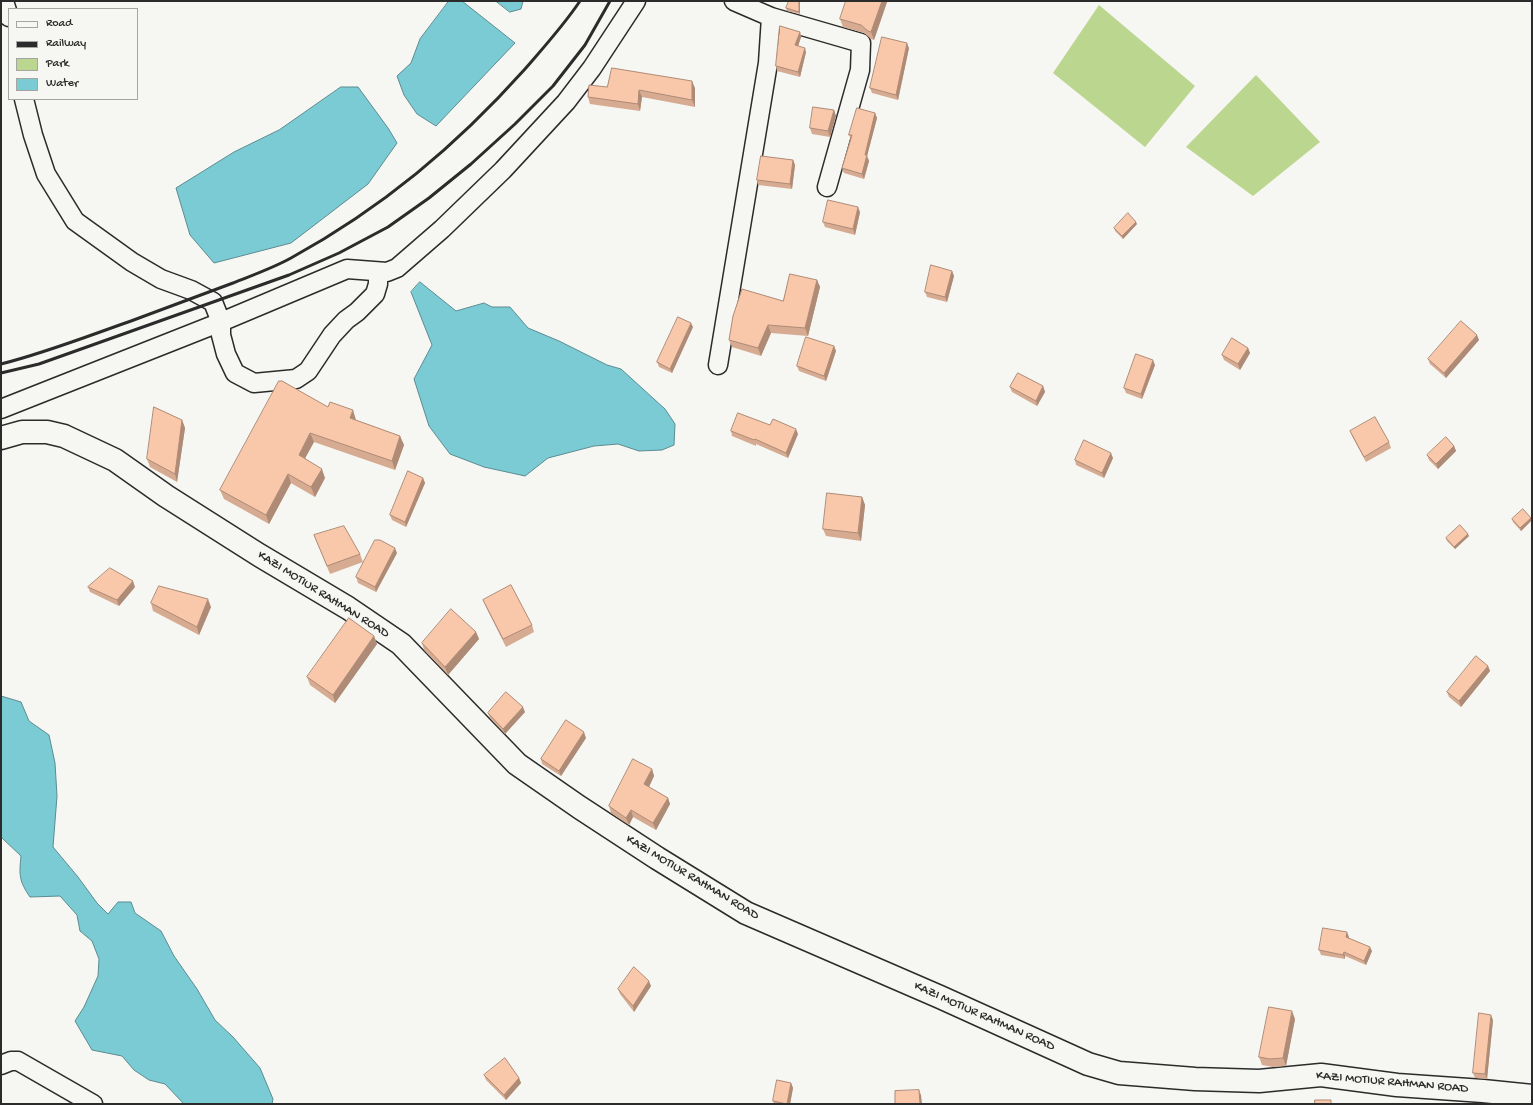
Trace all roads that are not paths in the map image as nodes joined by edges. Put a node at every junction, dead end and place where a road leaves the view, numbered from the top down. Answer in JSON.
{"nodes":[{"id":1,"x":4,"y":1,"type":"edge"},
{"id":2,"x":636,"y":1,"type":"edge"},
{"id":3,"x":734,"y":1,"type":"edge"},
{"id":4,"x":8,"y":14,"type":"edge"},
{"id":5,"x":771,"y":17,"type":"junction"},
{"id":6,"x":24,"y":100,"type":"edge"},
{"id":7,"x":827,"y":188,"type":"dead end"},
{"id":8,"x":378,"y":272,"type":"junction"},
{"id":9,"x":221,"y":322,"type":"junction"},
{"id":10,"x":718,"y":365,"type":"dead end"},
{"id":11,"x":6,"y":407,"type":"edge"},
{"id":12,"x":22,"y":432,"type":"junction"},
{"id":13,"x":1,"y":438,"type":"edge"},
{"id":14,"x":1,"y":1065,"type":"edge"},
{"id":15,"x":1532,"y":1096,"type":"edge"},
{"id":16,"x":93,"y":1104,"type":"edge"}],
"edges":[{"from":1,"to":4,"type":"street"},
{"from":2,"to":8,"type":"street"},
{"from":3,"to":5,"type":"street"},
{"from":5,"to":7,"type":"street"},
{"from":5,"to":10,"type":"street"},
{"from":6,"to":9,"type":"street"},
{"from":8,"to":9,"type":"street"},
{"from":8,"to":9,"type":"street"},
{"from":9,"to":11,"type":"street"},
{"from":11,"to":12,"type":"street"},
{"from":12,"to":13,"type":"main road","name":"KAZI MOTIUR RAHMAN ROAD"},
{"from":12,"to":15,"type":"main road","name":"KAZI MOTIUR RAHMAN ROAD"},
{"from":14,"to":16,"type":"street"}]}
